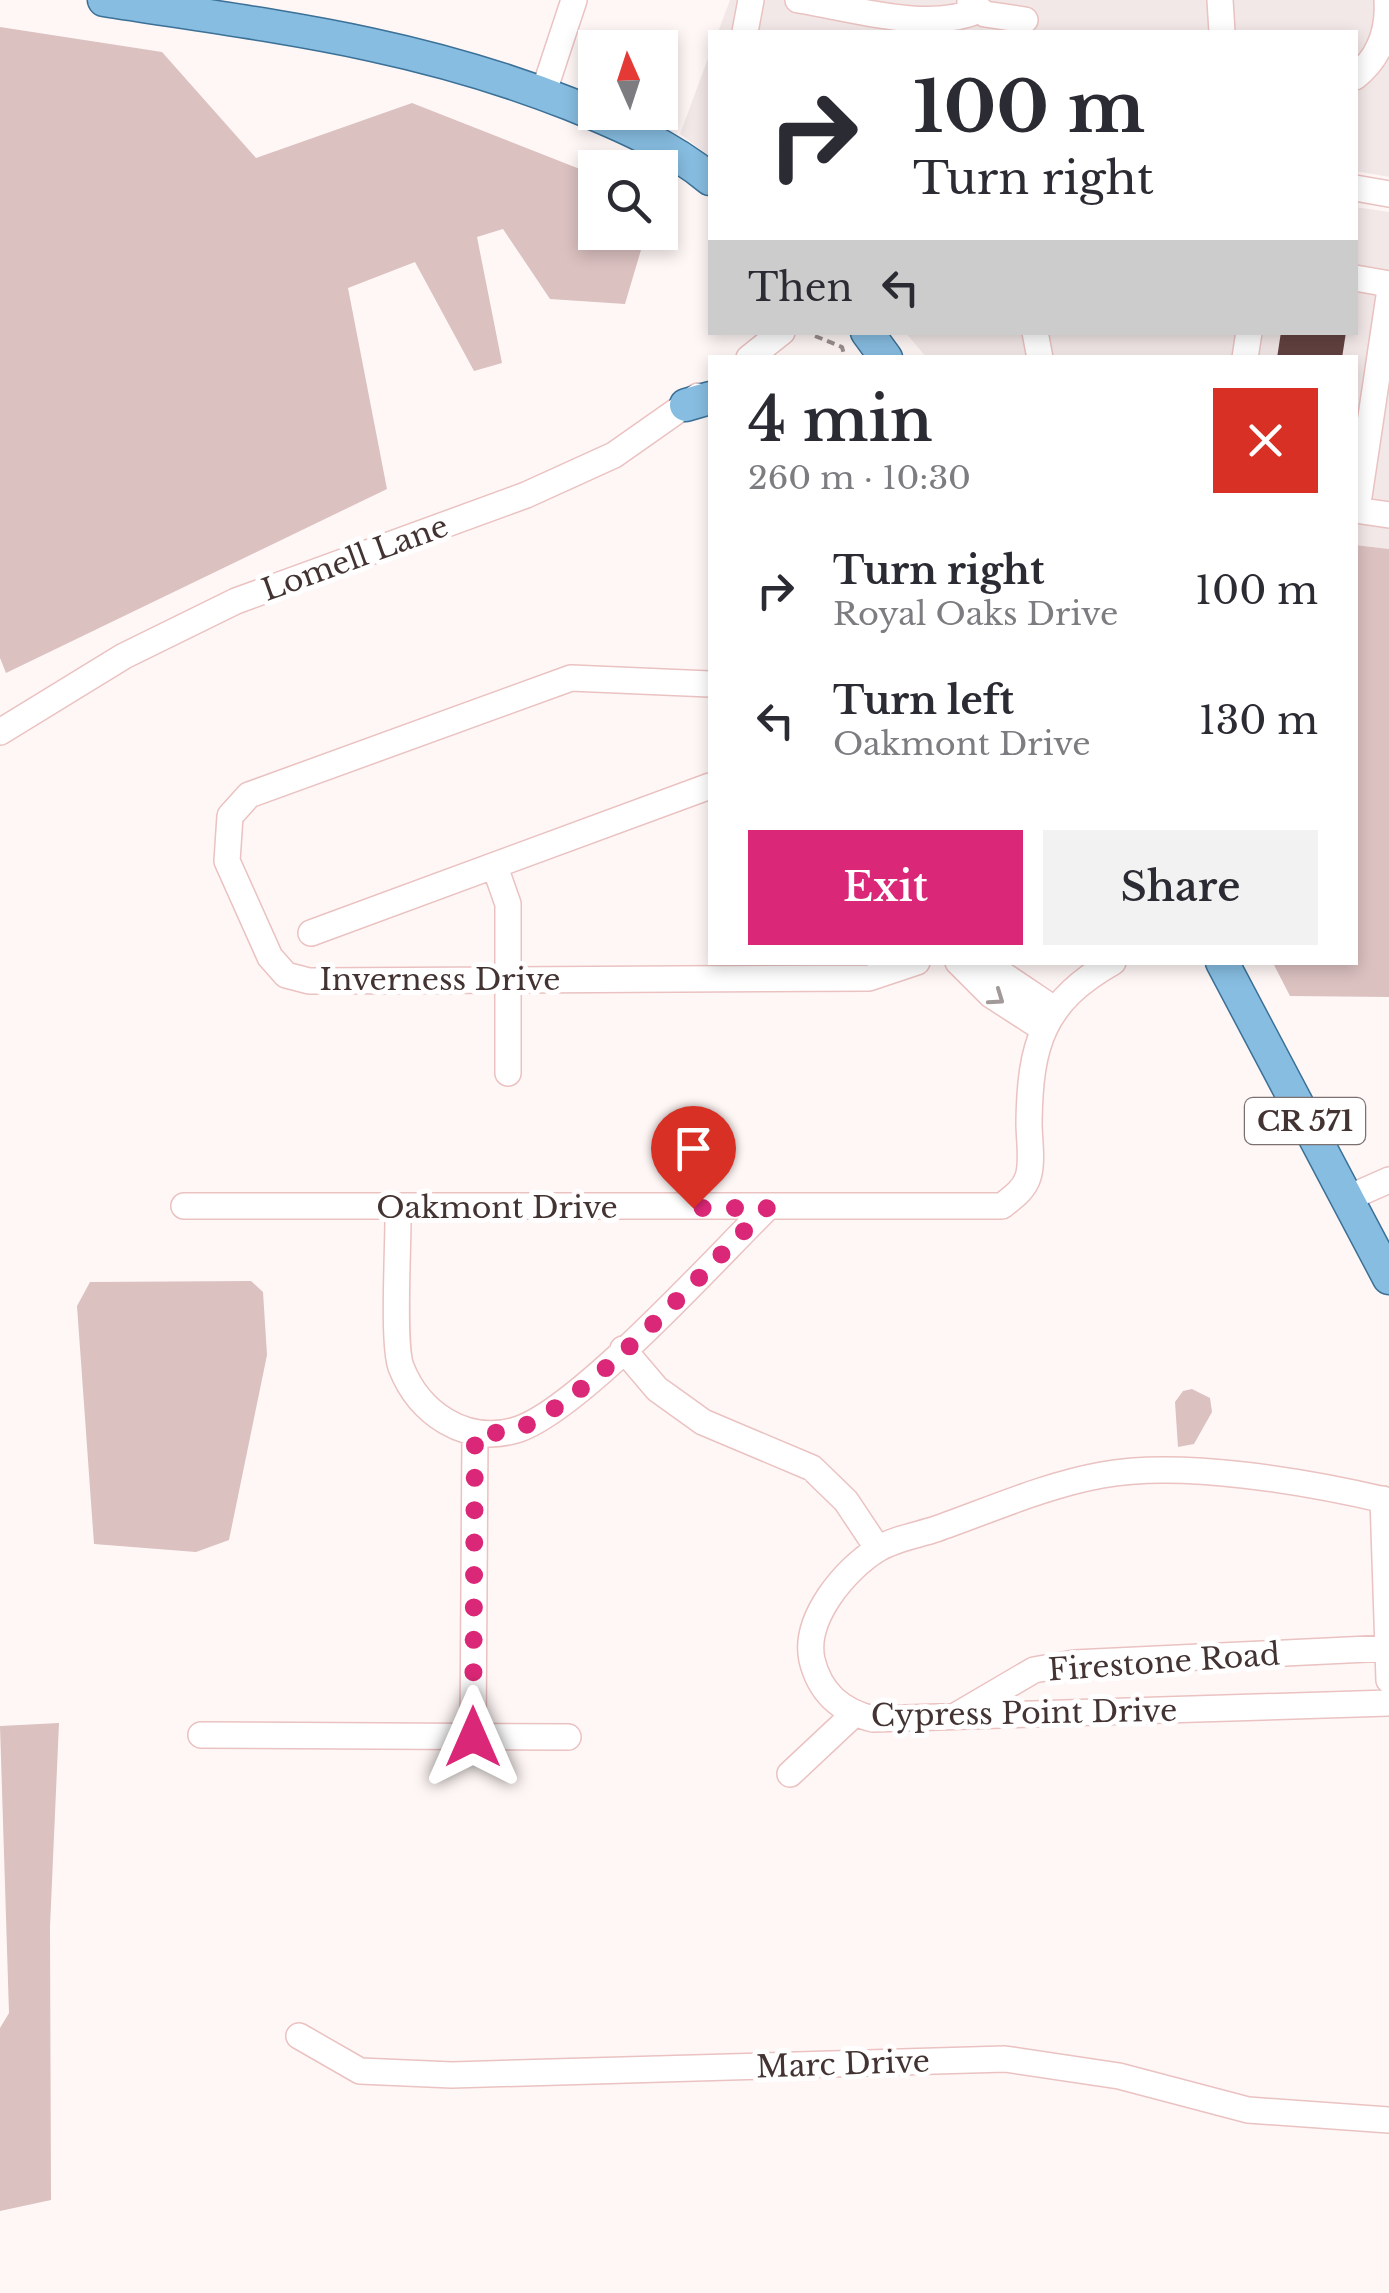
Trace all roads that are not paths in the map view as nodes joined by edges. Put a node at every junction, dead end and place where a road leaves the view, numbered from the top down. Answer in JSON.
{"nodes":[{"id":1,"x":104,"y":0,"type":"edge"},
{"id":2,"x":574,"y":0,"type":"edge"},
{"id":3,"x":751,"y":0,"type":"edge"},
{"id":4,"x":798,"y":0,"type":"edge"},
{"id":5,"x":1220,"y":0,"type":"edge"},
{"id":6,"x":1387,"y":0,"type":"edge"},
{"id":7,"x":163,"y":5,"type":"edge"},
{"id":8,"x":974,"y":5,"type":"edge"},
{"id":9,"x":1026,"y":18,"type":"edge"},
{"id":10,"x":745,"y":30,"type":"edge"},
{"id":11,"x":1222,"y":30,"type":"edge"},
{"id":12,"x":1358,"y":73,"type":"edge"},
{"id":13,"x":543,"y":94,"type":"junction"},
{"id":14,"x":708,"y":179,"type":"edge"},
{"id":15,"x":1358,"y":189,"type":"edge"},
{"id":16,"x":1389,"y":194,"type":"edge"},
{"id":17,"x":1358,"y":279,"type":"edge"},
{"id":18,"x":1389,"y":284,"type":"edge"},
{"id":19,"x":1389,"y":296,"type":"edge"},
{"id":20,"x":778,"y":335,"type":"edge"},
{"id":21,"x":753,"y":355,"type":"edge"},
{"id":22,"x":702,"y":397,"type":"edge"},
{"id":23,"x":1358,"y":497,"type":"edge"},
{"id":24,"x":1358,"y":510,"type":"edge"},
{"id":25,"x":1389,"y":515,"type":"edge"},
{"id":26,"x":708,"y":684,"type":"edge"},
{"id":27,"x":0,"y":732,"type":"edge"},
{"id":28,"x":708,"y":787,"type":"edge"},
{"id":29,"x":495,"y":866,"type":"junction"},
{"id":30,"x":311,"y":933,"type":"dead end"},
{"id":31,"x":908,"y":965,"type":"edge"},
{"id":32,"x":961,"y":965,"type":"edge"},
{"id":33,"x":987,"y":965,"type":"edge"},
{"id":34,"x":1108,"y":965,"type":"edge"},
{"id":35,"x":1224,"y":965,"type":"edge"},
{"id":36,"x":762,"y":970,"type":"edge"},
{"id":37,"x":508,"y":978,"type":"junction"},
{"id":38,"x":1048,"y":1018,"type":"junction"},
{"id":39,"x":508,"y":1074,"type":"dead end"},
{"id":40,"x":1389,"y":1180,"type":"edge"},
{"id":41,"x":1346,"y":1199,"type":"junction"},
{"id":42,"x":184,"y":1206,"type":"dead end"},
{"id":43,"x":398,"y":1206,"type":"junction"},
{"id":44,"x":767,"y":1208,"type":"junction"},
{"id":45,"x":1389,"y":1278,"type":"edge"},
{"id":46,"x":623,"y":1349,"type":"junction"},
{"id":47,"x":475,"y":1434,"type":"junction"},
{"id":48,"x":1387,"y":1499,"type":"edge"},
{"id":49,"x":878,"y":1549,"type":"junction"},
{"id":50,"x":1389,"y":1648,"type":"edge"},
{"id":51,"x":1389,"y":1680,"type":"edge"},
{"id":52,"x":1389,"y":1702,"type":"edge"},
{"id":53,"x":854,"y":1714,"type":"junction"},
{"id":54,"x":952,"y":1718,"type":"junction"},
{"id":55,"x":201,"y":1735,"type":"dead end"},
{"id":56,"x":473,"y":1737,"type":"junction"},
{"id":57,"x":568,"y":1737,"type":"dead end"},
{"id":58,"x":790,"y":1774,"type":"dead end"},
{"id":59,"x":300,"y":2036,"type":"dead end"},
{"id":60,"x":1389,"y":2120,"type":"edge"}],
"edges":[{"from":1,"to":7,"type":"main road"},
{"from":2,"to":13,"type":"street"},
{"from":3,"to":10,"type":"street"},
{"from":4,"to":8,"type":"street"},
{"from":5,"to":11,"type":"street"},
{"from":6,"to":12,"type":"street"},
{"from":7,"to":13,"type":"main road"},
{"from":8,"to":9,"type":"street"},
{"from":13,"to":14,"type":"main road"},
{"from":15,"to":16,"type":"street"},
{"from":17,"to":18,"type":"street"},
{"from":19,"to":23,"type":"street"},
{"from":20,"to":21,"type":"street"},
{"from":22,"to":27,"type":"street","name":"Lomell Lane"},
{"from":24,"to":25,"type":"street"},
{"from":26,"to":37,"type":"street","name":"Inverness Drive"},
{"from":28,"to":29,"type":"street"},
{"from":29,"to":30,"type":"street"},
{"from":29,"to":37,"type":"street"},
{"from":31,"to":36,"type":"street","name":"Inverness Drive"},
{"from":32,"to":38,"type":"street","one_way":true},
{"from":33,"to":38,"type":"street"},
{"from":34,"to":38,"type":"street"},
{"from":35,"to":41,"type":"main road","number":"CR 571"},
{"from":36,"to":37,"type":"street","name":"Inverness Drive"},
{"from":37,"to":39,"type":"street"},
{"from":38,"to":44,"type":"street","name":"Oakmont Drive"},
{"from":40,"to":41,"type":"street"},
{"from":41,"to":45,"type":"main road","number":"CR 571"},
{"from":42,"to":43,"type":"street","name":"Oakmont Drive"},
{"from":43,"to":44,"type":"street","name":"Oakmont Drive"},
{"from":43,"to":47,"type":"street"},
{"from":44,"to":46,"type":"street"},
{"from":46,"to":47,"type":"street"},
{"from":46,"to":49,"type":"street"},
{"from":47,"to":56,"type":"street"},
{"from":48,"to":49,"type":"street","name":"Cypress Point Drive"},
{"from":48,"to":50,"type":"street"},
{"from":49,"to":53,"type":"street","name":"Cypress Point Drive"},
{"from":50,"to":51,"type":"street"},
{"from":50,"to":54,"type":"street","name":"Firestone Road"},
{"from":52,"to":54,"type":"street","name":"Cypress Point Drive"},
{"from":53,"to":54,"type":"street","name":"Cypress Point Drive"},
{"from":53,"to":58,"type":"street"},
{"from":55,"to":56,"type":"street"},
{"from":56,"to":57,"type":"street"},
{"from":59,"to":60,"type":"street","name":"Marc Drive"}]}
